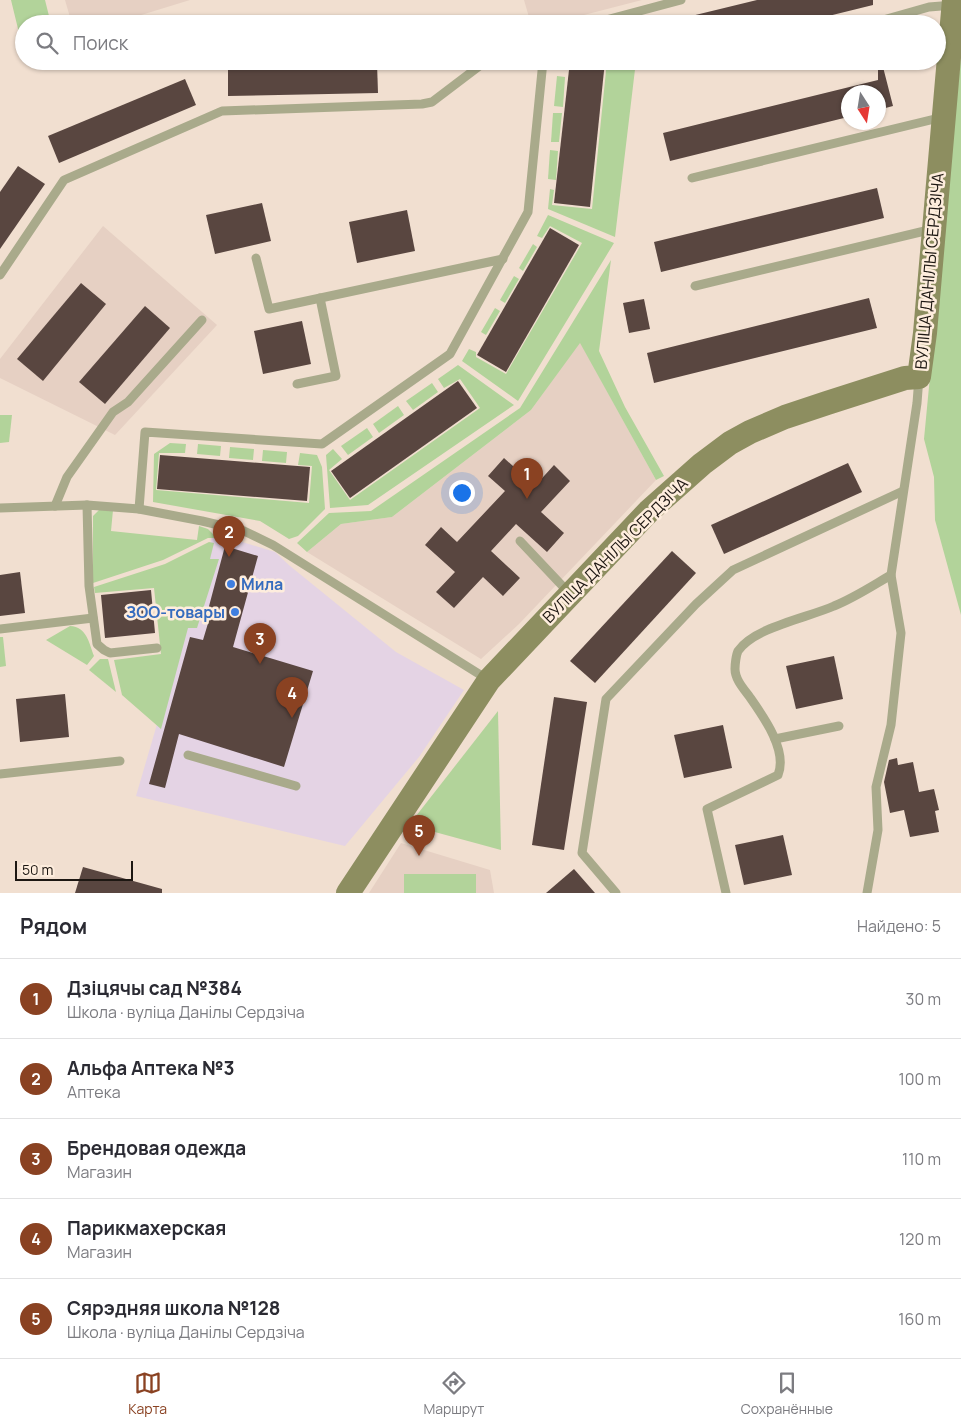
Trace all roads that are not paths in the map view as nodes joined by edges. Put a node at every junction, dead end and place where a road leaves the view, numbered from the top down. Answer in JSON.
{"nodes":[{"id":1,"x":682,"y":0,"type":"edge"},
{"id":2,"x":954,"y":3,"type":"edge"},
{"id":3,"x":625,"y":15,"type":"edge"},
{"id":4,"x":901,"y":15,"type":"edge"},
{"id":5,"x":474,"y":70,"type":"edge"},
{"id":6,"x":542,"y":70,"type":"edge"},
{"id":7,"x":944,"y":117,"type":"junction"},
{"id":8,"x":692,"y":178,"type":"dead end"},
{"id":9,"x":933,"y":228,"type":"junction"},
{"id":10,"x":256,"y":258,"type":"dead end"},
{"id":11,"x":503,"y":259,"type":"junction"},
{"id":12,"x":0,"y":275,"type":"edge"},
{"id":13,"x":695,"y":286,"type":"dead end"},
{"id":14,"x":320,"y":298,"type":"junction"},
{"id":15,"x":202,"y":320,"type":"dead end"},
{"id":16,"x":919,"y":377,"type":"junction"},
{"id":17,"x":297,"y":384,"type":"dead end"},
{"id":18,"x":903,"y":491,"type":"junction"},
{"id":19,"x":87,"y":505,"type":"junction"},
{"id":20,"x":55,"y":506,"type":"junction"},
{"id":21,"x":0,"y":508,"type":"edge"},
{"id":22,"x":139,"y":509,"type":"junction"},
{"id":23,"x":520,"y":541,"type":"dead end"},
{"id":24,"x":891,"y":575,"type":"junction"},
{"id":25,"x":570,"y":594,"type":"junction"},
{"id":26,"x":93,"y":618,"type":"junction"},
{"id":27,"x":0,"y":629,"type":"edge"},
{"id":28,"x":157,"y":648,"type":"dead end"},
{"id":29,"x":489,"y":680,"type":"junction"},
{"id":30,"x":839,"y":726,"type":"dead end"},
{"id":31,"x":775,"y":739,"type":"junction"},
{"id":32,"x":188,"y":755,"type":"dead end"},
{"id":33,"x":120,"y":761,"type":"dead end"},
{"id":34,"x":0,"y":774,"type":"edge"},
{"id":35,"x":296,"y":786,"type":"dead end"},
{"id":36,"x":348,"y":893,"type":"edge"},
{"id":37,"x":616,"y":893,"type":"edge"},
{"id":38,"x":726,"y":893,"type":"edge"},
{"id":39,"x":867,"y":893,"type":"edge"}],
"edges":[{"from":1,"to":3,"type":"lane"},
{"from":2,"to":4,"type":"lane"},
{"from":2,"to":7,"type":"street","name":"ВУЛІЦА ДАНІЛЫ СЕРДЗІЧА"},
{"from":5,"to":12,"type":"lane"},
{"from":6,"to":11,"type":"lane"},
{"from":7,"to":8,"type":"lane"},
{"from":7,"to":9,"type":"street","name":"ВУЛІЦА ДАНІЛЫ СЕРДЗІЧА"},
{"from":9,"to":13,"type":"lane"},
{"from":9,"to":16,"type":"street","name":"ВУЛІЦА ДАНІЛЫ СЕРДЗІЧА"},
{"from":10,"to":14,"type":"lane"},
{"from":11,"to":14,"type":"lane"},
{"from":11,"to":22,"type":"lane"},
{"from":14,"to":17,"type":"lane"},
{"from":15,"to":20,"type":"lane"},
{"from":16,"to":18,"type":"lane"},
{"from":16,"to":25,"type":"street","name":"ВУЛІЦА ДАНІЛЫ СЕРДЗІЧА"},
{"from":18,"to":24,"type":"lane"},
{"from":18,"to":37,"type":"lane"},
{"from":19,"to":20,"type":"lane"},
{"from":19,"to":22,"type":"lane"},
{"from":19,"to":26,"type":"lane"},
{"from":20,"to":21,"type":"lane"},
{"from":22,"to":29,"type":"lane"},
{"from":23,"to":25,"type":"lane"},
{"from":24,"to":31,"type":"lane"},
{"from":24,"to":39,"type":"lane"},
{"from":25,"to":29,"type":"street","name":"ВУЛІЦА ДАНІЛЫ СЕРДЗІЧА"},
{"from":26,"to":27,"type":"lane"},
{"from":26,"to":28,"type":"lane"},
{"from":29,"to":36,"type":"street","name":"ВУЛІЦА ДАНІЛЫ СЕРДЗІЧА"},
{"from":30,"to":31,"type":"lane"},
{"from":31,"to":38,"type":"lane"},
{"from":32,"to":35,"type":"lane"},
{"from":33,"to":34,"type":"lane"}]}
